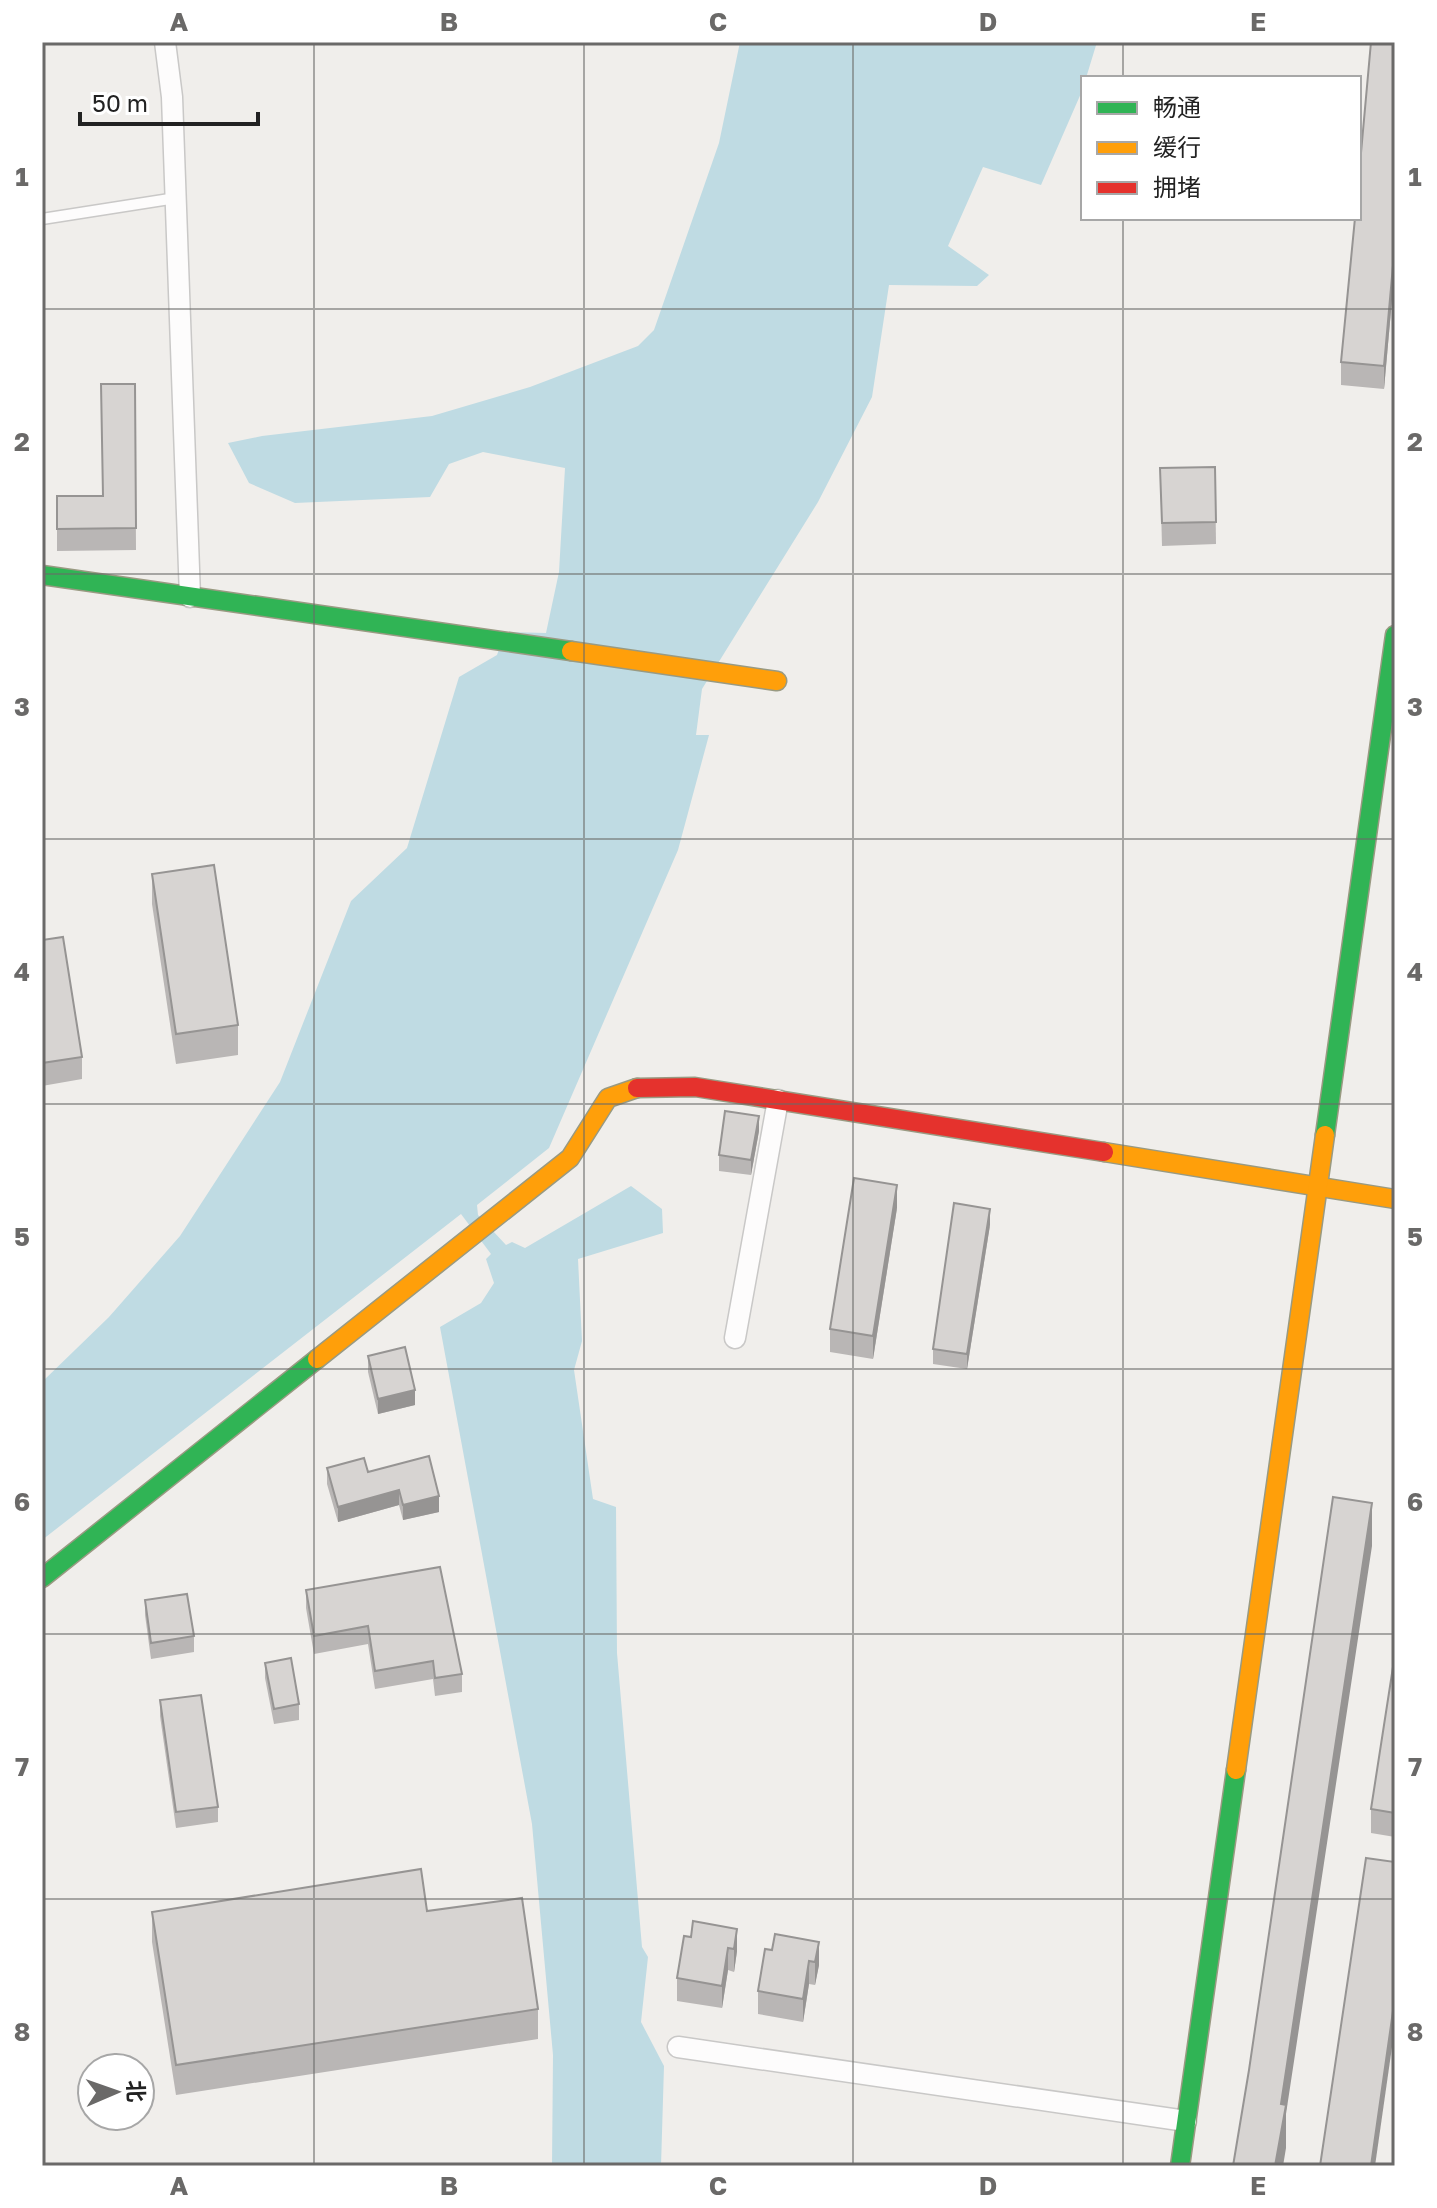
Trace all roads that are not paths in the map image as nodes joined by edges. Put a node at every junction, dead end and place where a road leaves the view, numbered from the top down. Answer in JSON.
{"nodes":[{"id":1,"x":165,"y":42,"type":"edge"},
{"id":2,"x":176,"y":198,"type":"junction"},
{"id":3,"x":42,"y":219,"type":"edge"},
{"id":4,"x":42,"y":575,"type":"edge"},
{"id":5,"x":190,"y":597,"type":"junction"},
{"id":6,"x":1395,"y":635,"type":"edge"},
{"id":7,"x":777,"y":681,"type":"dead end"},
{"id":8,"x":778,"y":1100,"type":"junction"},
{"id":9,"x":1317,"y":1188,"type":"junction"},
{"id":10,"x":1395,"y":1199,"type":"edge"},
{"id":11,"x":735,"y":1338,"type":"dead end"},
{"id":12,"x":42,"y":1578,"type":"edge"},
{"id":13,"x":678,"y":2047,"type":"dead end"},
{"id":14,"x":1186,"y":2121,"type":"junction"},
{"id":15,"x":1180,"y":2166,"type":"edge"}],
"edges":[{"from":1,"to":2,"type":"street"},
{"from":2,"to":3,"type":"lane"},
{"from":2,"to":5,"type":"street"},
{"from":4,"to":5,"type":"street"},
{"from":5,"to":7,"type":"street"},
{"from":6,"to":9,"type":"street"},
{"from":8,"to":9,"type":"street"},
{"from":8,"to":11,"type":"street"},
{"from":8,"to":12,"type":"street"},
{"from":9,"to":10,"type":"street"},
{"from":9,"to":14,"type":"street"},
{"from":13,"to":14,"type":"street"},
{"from":14,"to":15,"type":"street"}]}
